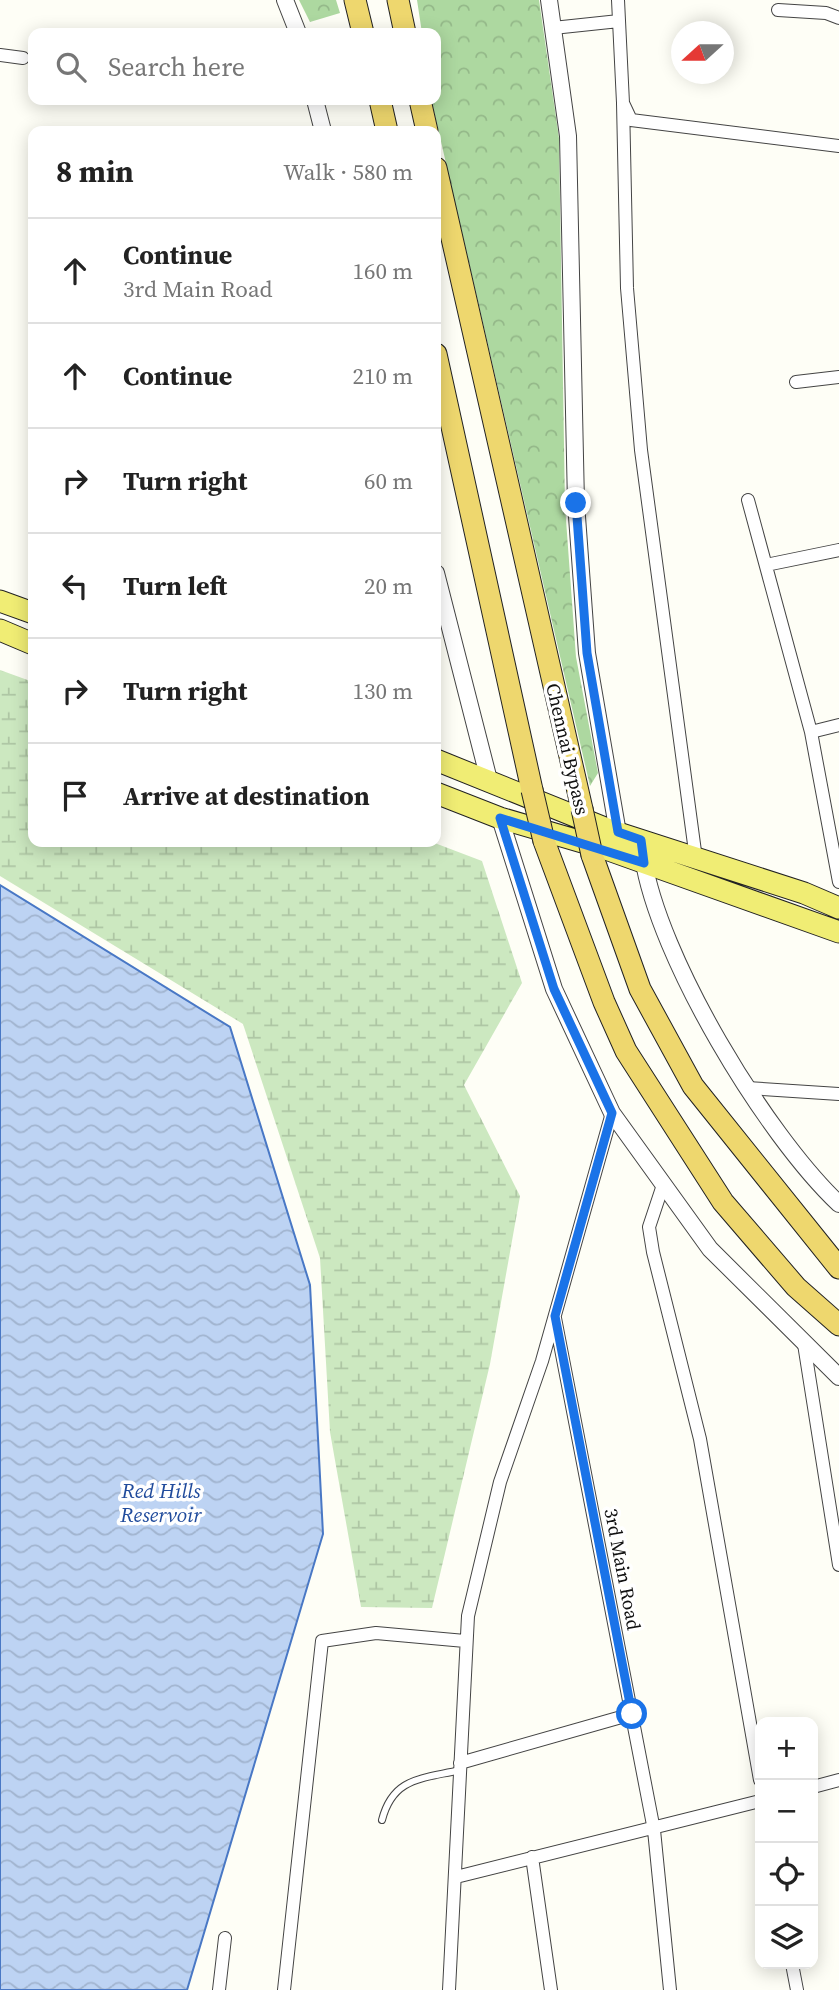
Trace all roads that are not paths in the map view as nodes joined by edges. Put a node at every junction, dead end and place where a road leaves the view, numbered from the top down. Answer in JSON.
{"nodes":[{"id":1,"x":285,"y":0,"type":"edge"},
{"id":2,"x":355,"y":0,"type":"edge"},
{"id":3,"x":398,"y":0,"type":"edge"},
{"id":4,"x":549,"y":0,"type":"edge"},
{"id":5,"x":618,"y":0,"type":"edge"},
{"id":6,"x":778,"y":10,"type":"dead end"},
{"id":7,"x":839,"y":18,"type":"edge"},
{"id":8,"x":619,"y":21,"type":"junction"},
{"id":9,"x":296,"y":28,"type":"edge"},
{"id":10,"x":362,"y":28,"type":"edge"},
{"id":11,"x":404,"y":28,"type":"edge"},
{"id":12,"x":553,"y":28,"type":"junction"},
{"id":13,"x":0,"y":55,"type":"edge"},
{"id":14,"x":23,"y":58,"type":"dead end"},
{"id":15,"x":623,"y":103,"type":"junction"},
{"id":16,"x":317,"y":105,"type":"edge"},
{"id":17,"x":381,"y":105,"type":"edge"},
{"id":18,"x":421,"y":105,"type":"edge"},
{"id":19,"x":322,"y":126,"type":"edge"},
{"id":20,"x":386,"y":126,"type":"edge"},
{"id":21,"x":426,"y":126,"type":"edge"},
{"id":22,"x":839,"y":146,"type":"edge"},
{"id":23,"x":441,"y":190,"type":"edge"},
{"id":24,"x":441,"y":377,"type":"edge"},
{"id":25,"x":839,"y":377,"type":"edge"},
{"id":26,"x":796,"y":382,"type":"dead end"},
{"id":27,"x":748,"y":500,"type":"dead end"},
{"id":28,"x":839,"y":550,"type":"edge"},
{"id":29,"x":766,"y":565,"type":"junction"},
{"id":30,"x":441,"y":593,"type":"edge"},
{"id":31,"x":0,"y":601,"type":"edge"},
{"id":32,"x":28,"y":611,"type":"edge"},
{"id":33,"x":0,"y":630,"type":"edge"},
{"id":34,"x":28,"y":635,"type":"edge"},
{"id":35,"x":839,"y":725,"type":"edge"},
{"id":36,"x":811,"y":732,"type":"junction"},
{"id":37,"x":441,"y":762,"type":"edge"},
{"id":38,"x":489,"y":780,"type":"junction"},
{"id":39,"x":441,"y":795,"type":"edge"},
{"id":40,"x":500,"y":818,"type":"junction"},
{"id":41,"x":618,"y":832,"type":"junction"},
{"id":42,"x":641,"y":840,"type":"junction"},
{"id":43,"x":696,"y":859,"type":"junction"},
{"id":44,"x":644,"y":863,"type":"junction"},
{"id":45,"x":839,"y":881,"type":"edge"},
{"id":46,"x":839,"y":908,"type":"edge"},
{"id":47,"x":839,"y":932,"type":"edge"},
{"id":48,"x":747,"y":1088,"type":"junction"},
{"id":49,"x":839,"y":1094,"type":"edge"},
{"id":50,"x":612,"y":1113,"type":"junction"},
{"id":51,"x":663,"y":1185,"type":"junction"},
{"id":52,"x":839,"y":1204,"type":"edge"},
{"id":53,"x":839,"y":1268,"type":"edge"},
{"id":54,"x":555,"y":1316,"type":"junction"},
{"id":55,"x":839,"y":1325,"type":"edge"},
{"id":56,"x":804,"y":1344,"type":"junction"},
{"id":57,"x":839,"y":1377,"type":"edge"},
{"id":58,"x":839,"y":1565,"type":"edge"},
{"id":59,"x":465,"y":1641,"type":"junction"},
{"id":60,"x":632,"y":1714,"type":"junction"},
{"id":61,"x":755,"y":1752,"type":"edge"},
{"id":62,"x":460,"y":1766,"type":"junction"},
{"id":63,"x":839,"y":1780,"type":"edge"},
{"id":64,"x":818,"y":1786,"type":"edge"},
{"id":65,"x":755,"y":1802,"type":"edge"},
{"id":66,"x":382,"y":1820,"type":"dead end"},
{"id":67,"x":654,"y":1830,"type":"junction"},
{"id":68,"x":532,"y":1857,"type":"junction"},
{"id":69,"x":456,"y":1877,"type":"junction"},
{"id":70,"x":225,"y":1938,"type":"dead end"},
{"id":71,"x":793,"y":1969,"type":"edge"},
{"id":72,"x":219,"y":1990,"type":"edge"},
{"id":73,"x":284,"y":1990,"type":"edge"},
{"id":74,"x":449,"y":1990,"type":"edge"},
{"id":75,"x":551,"y":1990,"type":"edge"},
{"id":76,"x":670,"y":1990,"type":"edge"},
{"id":77,"x":797,"y":1990,"type":"edge"}],
"edges":[{"from":1,"to":9,"type":"street"},
{"from":2,"to":10,"type":"highway"},
{"from":3,"to":11,"type":"highway"},
{"from":4,"to":12,"type":"street"},
{"from":5,"to":8,"type":"street"},
{"from":6,"to":7,"type":"street"},
{"from":8,"to":12,"type":"street"},
{"from":8,"to":15,"type":"street"},
{"from":12,"to":41,"type":"street"},
{"from":13,"to":14,"type":"street"},
{"from":15,"to":22,"type":"street"},
{"from":15,"to":43,"type":"street"},
{"from":16,"to":19,"type":"street"},
{"from":17,"to":20,"type":"highway"},
{"from":18,"to":21,"type":"highway"},
{"from":23,"to":53,"type":"highway","name":"Chennai Bypass","bridge":true},
{"from":24,"to":55,"type":"highway","bridge":true},
{"from":25,"to":26,"type":"street"},
{"from":27,"to":29,"type":"street"},
{"from":28,"to":29,"type":"street"},
{"from":29,"to":36,"type":"street"},
{"from":30,"to":38,"type":"street"},
{"from":31,"to":32,"type":"main road"},
{"from":33,"to":34,"type":"main road"},
{"from":35,"to":36,"type":"street"},
{"from":36,"to":45,"type":"street"},
{"from":37,"to":38,"type":"main road"},
{"from":38,"to":41,"type":"main road"},
{"from":39,"to":40,"type":"main road"},
{"from":40,"to":44,"type":"main road"},
{"from":40,"to":50,"type":"street"},
{"from":41,"to":42,"type":"main road"},
{"from":42,"to":43,"type":"main road"},
{"from":42,"to":44,"type":"street"},
{"from":43,"to":46,"type":"main road"},
{"from":44,"to":47,"type":"main road"},
{"from":44,"to":48,"type":"street"},
{"from":48,"to":49,"type":"street"},
{"from":48,"to":52,"type":"street"},
{"from":50,"to":51,"type":"street"},
{"from":50,"to":54,"type":"street"},
{"from":51,"to":56,"type":"street"},
{"from":51,"to":61,"type":"street"},
{"from":54,"to":59,"type":"street"},
{"from":54,"to":60,"type":"street","name":"3rd Main Road"},
{"from":56,"to":57,"type":"street"},
{"from":56,"to":58,"type":"street"},
{"from":59,"to":62,"type":"street"},
{"from":59,"to":73,"type":"street"},
{"from":60,"to":62,"type":"street"},
{"from":60,"to":67,"type":"street","name":"3rd Main Road"},
{"from":62,"to":66,"type":"lane"},
{"from":62,"to":69,"type":"street"},
{"from":63,"to":64,"type":"street"},
{"from":65,"to":67,"type":"street"},
{"from":67,"to":68,"type":"street"},
{"from":67,"to":76,"type":"street","name":"3rd Main Road"},
{"from":68,"to":69,"type":"street"},
{"from":68,"to":75,"type":"street"},
{"from":69,"to":74,"type":"street"},
{"from":70,"to":72,"type":"street"},
{"from":71,"to":77,"type":"street"}]}
